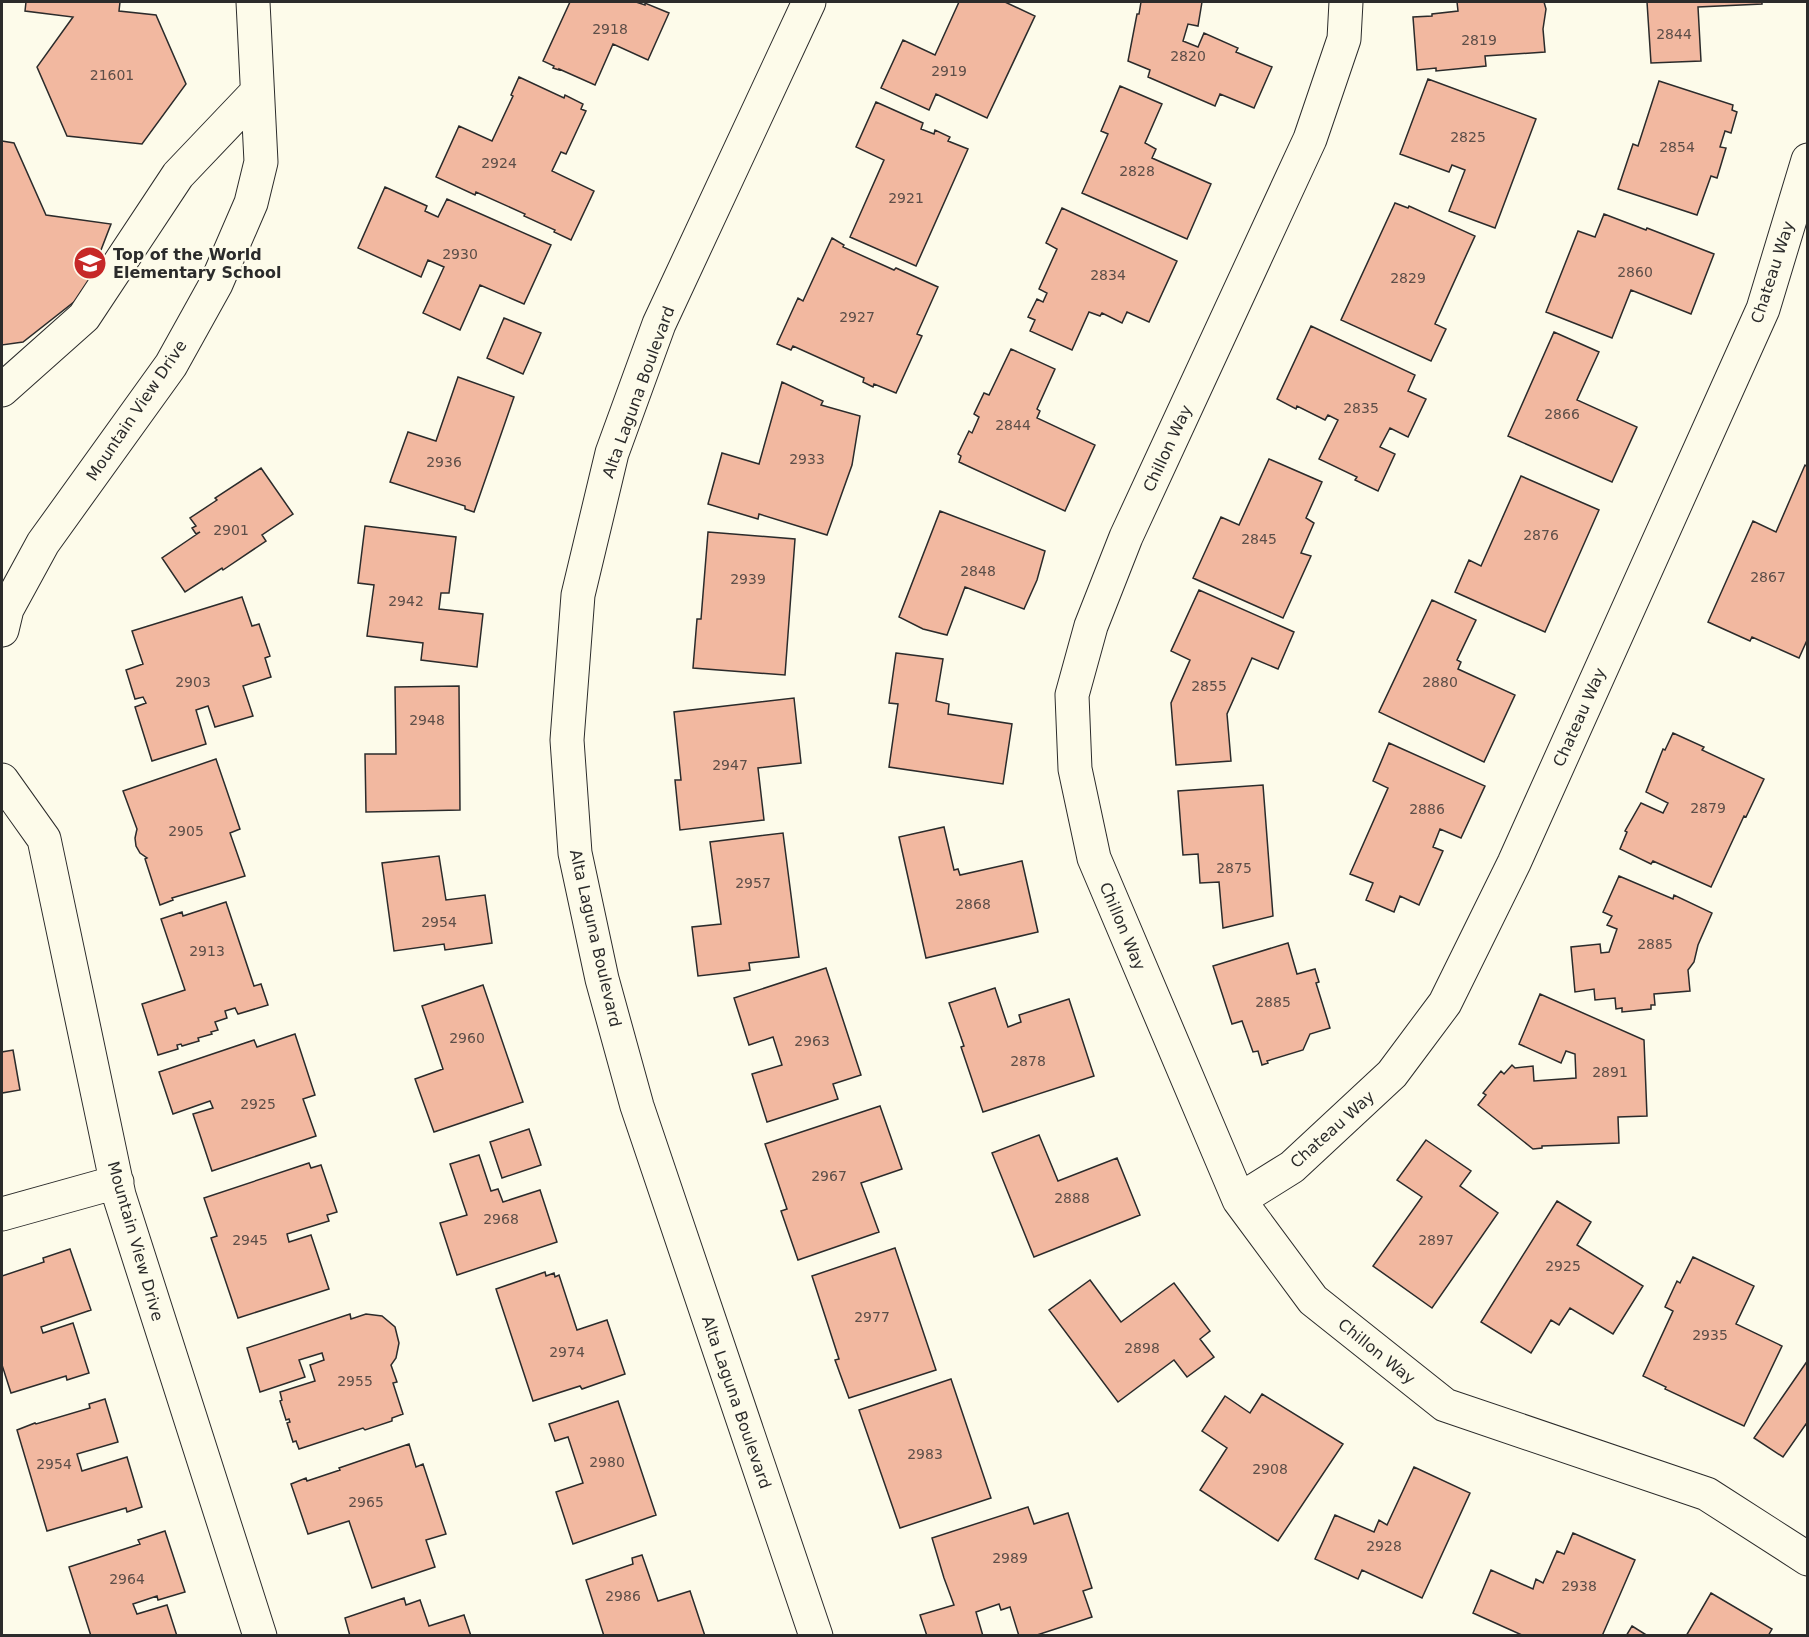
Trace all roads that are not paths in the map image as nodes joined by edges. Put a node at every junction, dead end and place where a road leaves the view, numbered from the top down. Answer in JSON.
{"nodes":[{"id":1,"x":253,"y":2,"type":"edge"},
{"id":2,"x":809,"y":2,"type":"edge"},
{"id":3,"x":1347,"y":2,"type":"edge"},
{"id":4,"x":257,"y":92,"type":"junction"},
{"id":5,"x":1808,"y":160,"type":"edge"},
{"id":6,"x":2,"y":390,"type":"edge"},
{"id":7,"x":2,"y":630,"type":"edge"},
{"id":8,"x":2,"y":780,"type":"edge"},
{"id":9,"x":117,"y":1182,"type":"junction"},
{"id":10,"x":1239,"y":1200,"type":"junction"},
{"id":11,"x":2,"y":1214,"type":"edge"},
{"id":12,"x":1808,"y":1559,"type":"edge"},
{"id":13,"x":260,"y":1635,"type":"edge"},
{"id":14,"x":816,"y":1635,"type":"edge"}],
"edges":[{"from":1,"to":4,"type":"street","name":"Mountain View Drive"},
{"from":2,"to":14,"type":"street","name":"Alta Laguna Boulevard"},
{"from":3,"to":10,"type":"street","name":"Chillon Way"},
{"from":4,"to":6,"type":"street"},
{"from":4,"to":7,"type":"street","name":"Mountain View Drive"},
{"from":5,"to":10,"type":"street","name":"Chateau Way"},
{"from":8,"to":9,"type":"street","name":"Mountain View Drive"},
{"from":9,"to":11,"type":"street"},
{"from":9,"to":13,"type":"street","name":"Mountain View Drive"},
{"from":10,"to":12,"type":"street","name":"Chillon Way"}]}
